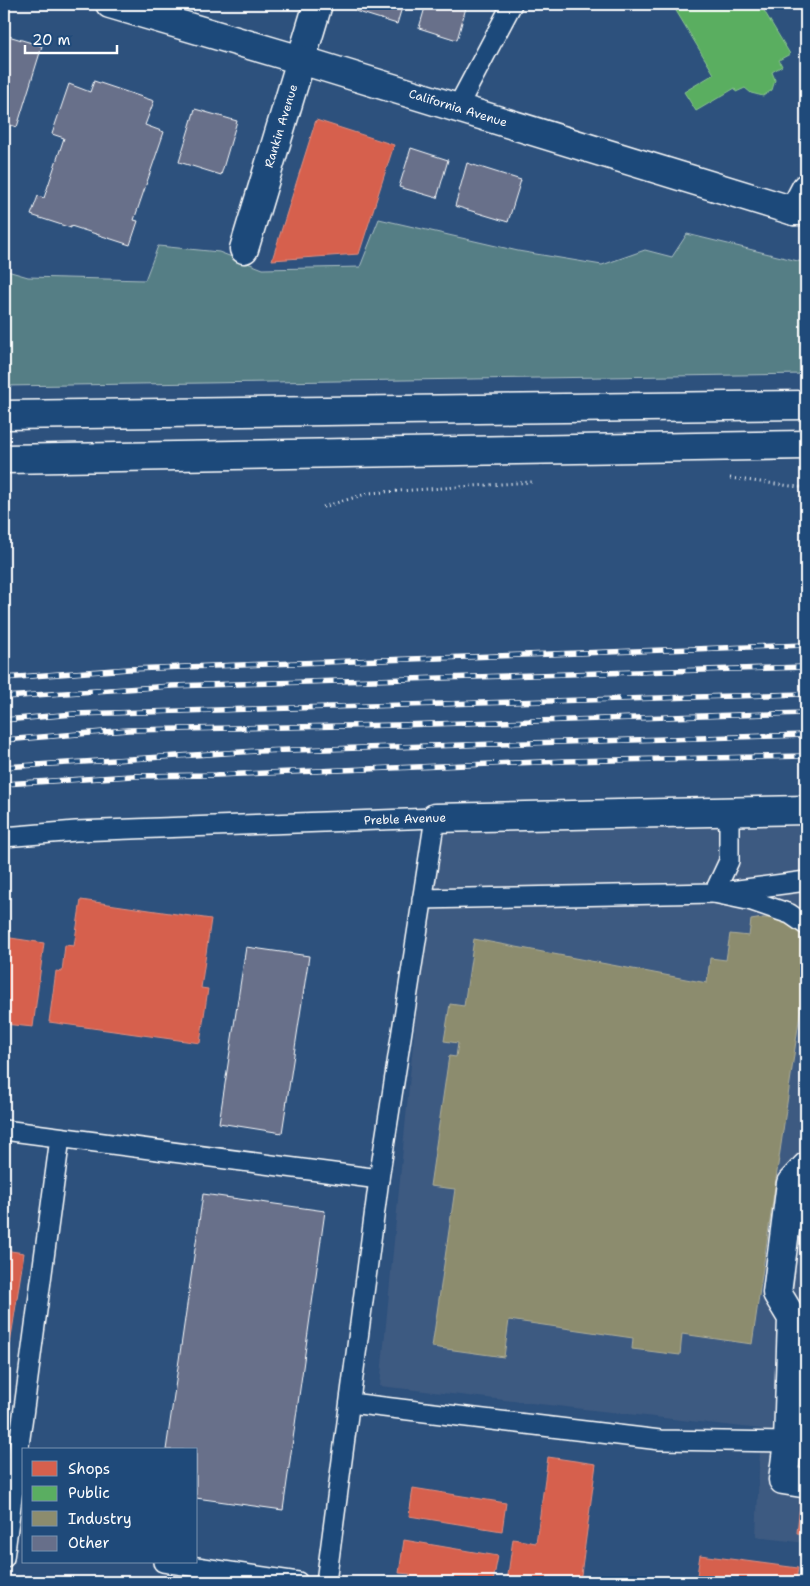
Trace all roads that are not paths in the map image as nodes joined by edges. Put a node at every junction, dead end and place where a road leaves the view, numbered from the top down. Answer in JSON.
{"nodes":[{"id":1,"x":110,"y":4,"type":"edge"},
{"id":2,"x":318,"y":4,"type":"edge"},
{"id":3,"x":512,"y":4,"type":"edge"},
{"id":4,"x":301,"y":60,"type":"junction"},
{"id":5,"x":457,"y":108,"type":"junction"},
{"id":6,"x":802,"y":203,"type":"edge"},
{"id":7,"x":244,"y":249,"type":"dead end"},
{"id":8,"x":806,"y":405,"type":"edge"},
{"id":9,"x":4,"y":415,"type":"edge"},
{"id":10,"x":806,"y":445,"type":"edge"},
{"id":11,"x":4,"y":459,"type":"edge"},
{"id":12,"x":806,"y":810,"type":"edge"},
{"id":13,"x":728,"y":812,"type":"junction"},
{"id":14,"x":435,"y":818,"type":"junction"},
{"id":15,"x":4,"y":836,"type":"edge"},
{"id":16,"x":806,"y":881,"type":"edge"},
{"id":17,"x":714,"y":893,"type":"junction"},
{"id":18,"x":422,"y":899,"type":"junction"},
{"id":19,"x":806,"y":925,"type":"edge"},
{"id":20,"x":4,"y":1130,"type":"edge"},
{"id":21,"x":60,"y":1138,"type":"junction"},
{"id":22,"x":806,"y":1167,"type":"edge"},
{"id":23,"x":379,"y":1179,"type":"junction"},
{"id":24,"x":799,"y":1312,"type":"edge"},
{"id":25,"x":350,"y":1402,"type":"junction"},
{"id":26,"x":788,"y":1442,"type":"junction"},
{"id":27,"x":23,"y":1448,"type":"edge"},
{"id":28,"x":22,"y":1454,"type":"edge"},
{"id":29,"x":802,"y":1484,"type":"dead end"},
{"id":30,"x":11,"y":1546,"type":"edge"},
{"id":31,"x":176,"y":1564,"type":"edge"},
{"id":32,"x":298,"y":1582,"type":"edge"},
{"id":33,"x":326,"y":1582,"type":"edge"}],
"edges":[{"from":1,"to":4,"type":"main road","name":"California Avenue"},
{"from":2,"to":4,"type":"main road","name":"Rankin Avenue"},
{"from":3,"to":5,"type":"lane"},
{"from":4,"to":5,"type":"main road","name":"California Avenue"},
{"from":4,"to":7,"type":"main road","name":"Rankin Avenue"},
{"from":5,"to":6,"type":"main road","name":"California Avenue"},
{"from":8,"to":9,"type":"main road"},
{"from":10,"to":11,"type":"main road"},
{"from":12,"to":13,"type":"main road","name":"Preble Avenue"},
{"from":13,"to":14,"type":"main road","name":"Preble Avenue"},
{"from":13,"to":17,"type":"lane"},
{"from":14,"to":15,"type":"lane","name":"Preble Avenue"},
{"from":14,"to":18,"type":"lane"},
{"from":16,"to":17,"type":"lane"},
{"from":17,"to":18,"type":"lane"},
{"from":17,"to":19,"type":"lane"},
{"from":18,"to":23,"type":"lane"},
{"from":20,"to":21,"type":"lane"},
{"from":21,"to":23,"type":"lane"},
{"from":21,"to":27,"type":"lane"},
{"from":22,"to":24,"type":"main road"},
{"from":23,"to":25,"type":"lane"},
{"from":24,"to":26,"type":"main road"},
{"from":25,"to":26,"type":"lane"},
{"from":25,"to":33,"type":"lane"},
{"from":26,"to":29,"type":"main road"},
{"from":28,"to":30,"type":"lane"},
{"from":31,"to":32,"type":"lane"}]}
